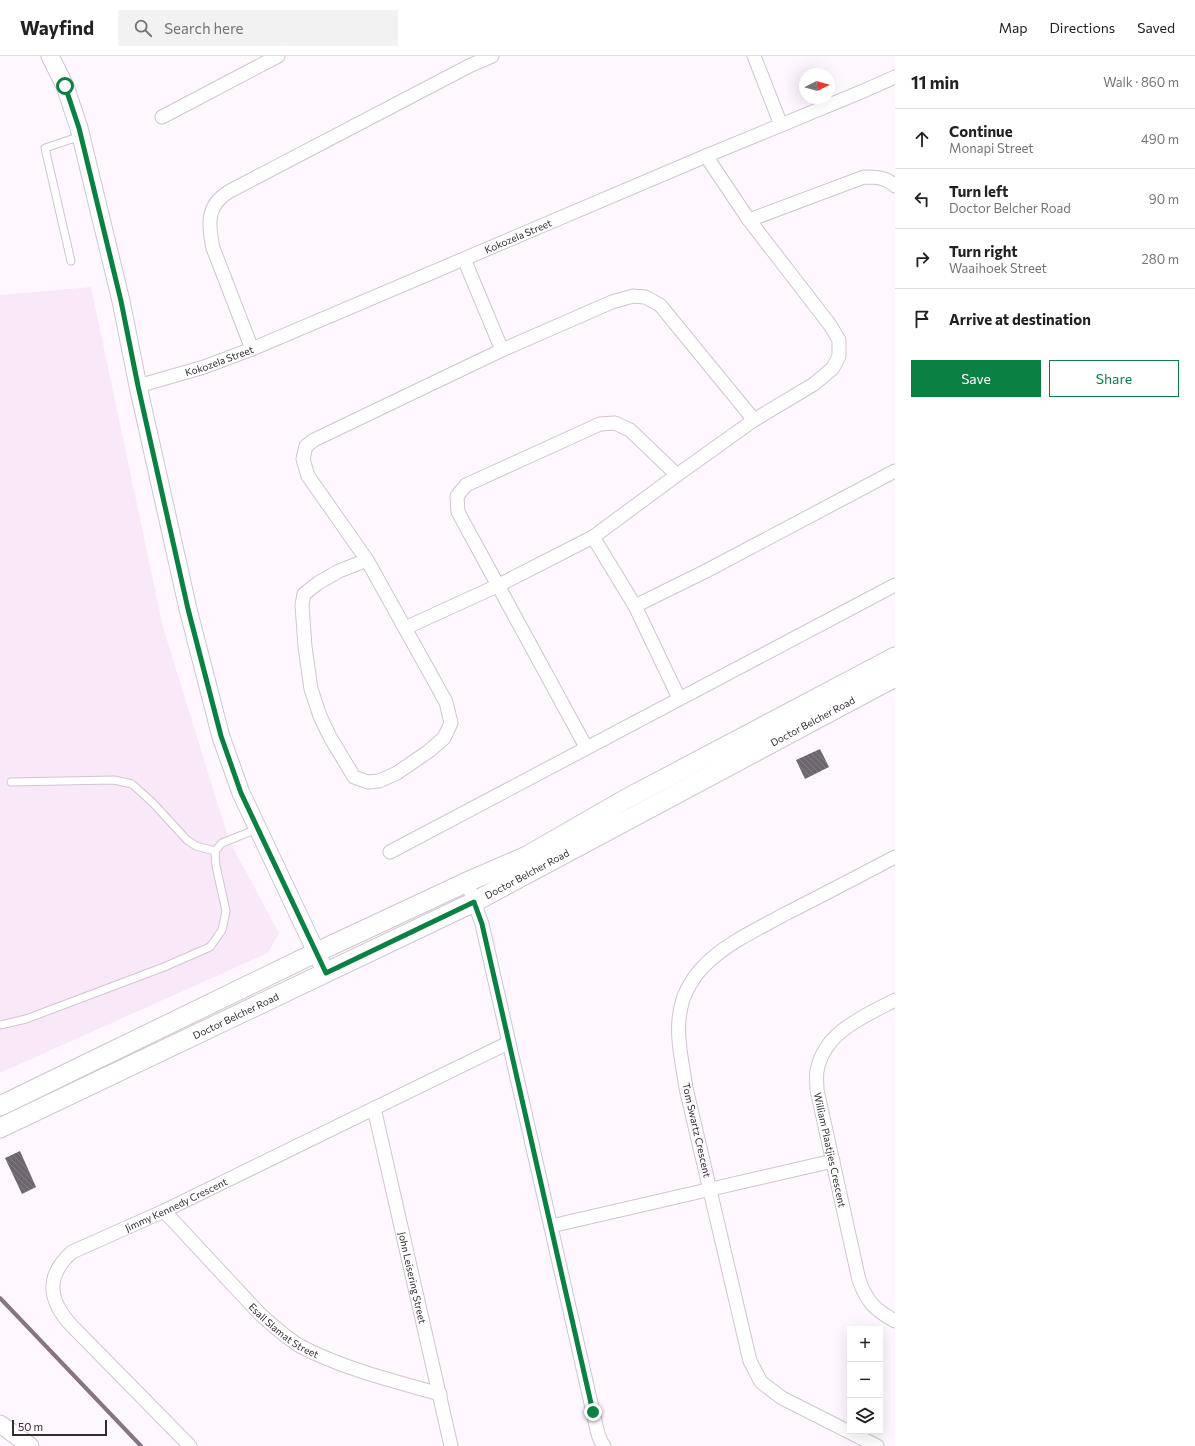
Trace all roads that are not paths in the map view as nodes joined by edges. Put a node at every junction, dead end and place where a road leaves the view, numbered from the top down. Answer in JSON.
{"nodes":[{"id":1,"x":50,"y":56,"type":"edge"},
{"id":2,"x":278,"y":56,"type":"edge"},
{"id":3,"x":492,"y":56,"type":"edge"},
{"id":4,"x":754,"y":56,"type":"edge"},
{"id":5,"x":895,"y":77,"type":"edge"},
{"id":6,"x":162,"y":117,"type":"dead end"},
{"id":7,"x":781,"y":125,"type":"junction"},
{"id":8,"x":81,"y":136,"type":"junction"},
{"id":9,"x":706,"y":156,"type":"junction"},
{"id":10,"x":895,"y":186,"type":"edge"},
{"id":11,"x":749,"y":220,"type":"junction"},
{"id":12,"x":464,"y":259,"type":"junction"},
{"id":13,"x":71,"y":261,"type":"dead end"},
{"id":14,"x":252,"y":349,"type":"junction"},
{"id":15,"x":502,"y":350,"type":"junction"},
{"id":16,"x":138,"y":386,"type":"junction"},
{"id":17,"x":754,"y":420,"type":"junction"},
{"id":18,"x":895,"y":471,"type":"edge"},
{"id":19,"x":677,"y":475,"type":"junction"},
{"id":20,"x":593,"y":537,"type":"junction"},
{"id":21,"x":367,"y":560,"type":"junction"},
{"id":22,"x":895,"y":585,"type":"edge"},
{"id":23,"x":497,"y":586,"type":"junction"},
{"id":24,"x":635,"y":606,"type":"junction"},
{"id":25,"x":405,"y":628,"type":"junction"},
{"id":26,"x":895,"y":657,"type":"edge"},
{"id":27,"x":895,"y":677,"type":"edge"},
{"id":28,"x":679,"y":698,"type":"junction"},
{"id":29,"x":586,"y":748,"type":"junction"},
{"id":30,"x":11,"y":782,"type":"dead end"},
{"id":31,"x":258,"y":829,"type":"junction"},
{"id":32,"x":215,"y":851,"type":"junction"},
{"id":33,"x":390,"y":852,"type":"dead end"},
{"id":34,"x":895,"y":857,"type":"edge"},
{"id":35,"x":467,"y":882,"type":"junction"},
{"id":36,"x":474,"y":902,"type":"junction"},
{"id":37,"x":316,"y":953,"type":"junction"},
{"id":38,"x":326,"y":973,"type":"junction"},
{"id":39,"x":895,"y":1000,"type":"edge"},
{"id":40,"x":0,"y":1025,"type":"edge"},
{"id":41,"x":508,"y":1043,"type":"junction"},
{"id":42,"x":0,"y":1106,"type":"edge"},
{"id":43,"x":374,"y":1108,"type":"junction"},
{"id":44,"x":0,"y":1128,"type":"edge"},
{"id":45,"x":833,"y":1161,"type":"junction"},
{"id":46,"x":710,"y":1188,"type":"junction"},
{"id":47,"x":164,"y":1211,"type":"junction"},
{"id":48,"x":551,"y":1226,"type":"junction"},
{"id":49,"x":895,"y":1321,"type":"edge"},
{"id":50,"x":440,"y":1394,"type":"junction"},
{"id":51,"x":0,"y":1424,"type":"edge"},
{"id":52,"x":30,"y":1446,"type":"edge"},
{"id":53,"x":190,"y":1446,"type":"edge"},
{"id":54,"x":451,"y":1446,"type":"edge"},
{"id":55,"x":604,"y":1446,"type":"edge"},
{"id":56,"x":877,"y":1446,"type":"edge"}],
"edges":[{"from":1,"to":8,"type":"street"},
{"from":2,"to":6,"type":"street"},
{"from":3,"to":14,"type":"street"},
{"from":4,"to":7,"type":"street"},
{"from":5,"to":7,"type":"street","name":"Kokozela Street"},
{"from":7,"to":9,"type":"street","name":"Kokozela Street"},
{"from":8,"to":13,"type":"lane"},
{"from":8,"to":16,"type":"street"},
{"from":9,"to":11,"type":"street"},
{"from":9,"to":12,"type":"street","name":"Kokozela Street"},
{"from":10,"to":11,"type":"street"},
{"from":11,"to":17,"type":"street"},
{"from":12,"to":14,"type":"street","name":"Kokozela Street"},
{"from":12,"to":15,"type":"street"},
{"from":14,"to":16,"type":"street","name":"Kokozela Street"},
{"from":15,"to":17,"type":"street"},
{"from":15,"to":21,"type":"street"},
{"from":16,"to":31,"type":"street"},
{"from":17,"to":19,"type":"street"},
{"from":18,"to":24,"type":"street"},
{"from":19,"to":20,"type":"street"},
{"from":19,"to":23,"type":"street"},
{"from":20,"to":23,"type":"street"},
{"from":20,"to":24,"type":"street"},
{"from":21,"to":25,"type":"street"},
{"from":21,"to":25,"type":"street"},
{"from":22,"to":28,"type":"street"},
{"from":23,"to":25,"type":"street"},
{"from":23,"to":29,"type":"street"},
{"from":24,"to":28,"type":"street"},
{"from":26,"to":35,"type":"main road","name":"Doctor Belcher Road"},
{"from":27,"to":36,"type":"main road","name":"Doctor Belcher Road"},
{"from":28,"to":29,"type":"street"},
{"from":29,"to":33,"type":"street"},
{"from":30,"to":32,"type":"lane"},
{"from":31,"to":32,"type":"lane"},
{"from":31,"to":37,"type":"street"},
{"from":32,"to":40,"type":"lane"},
{"from":34,"to":46,"type":"street","name":"Tom Swartz Crescent"},
{"from":35,"to":36,"type":"street"},
{"from":35,"to":37,"type":"main road","name":"Doctor Belcher Road"},
{"from":36,"to":38,"type":"main road","name":"Doctor Belcher Road"},
{"from":36,"to":41,"type":"street"},
{"from":37,"to":38,"type":"street"},
{"from":37,"to":42,"type":"main road","name":"Doctor Belcher Road"},
{"from":38,"to":44,"type":"main road","name":"Doctor Belcher Road"},
{"from":39,"to":45,"type":"street","name":"William Plaatjies Crescent"},
{"from":41,"to":43,"type":"street","name":"Jimmy Kennedy Crescent"},
{"from":41,"to":48,"type":"street"},
{"from":43,"to":47,"type":"street","name":"Jimmy Kennedy Crescent"},
{"from":43,"to":50,"type":"street","name":"John Leisering Street"},
{"from":45,"to":46,"type":"street"},
{"from":45,"to":49,"type":"street","name":"William Plaatjies Crescent"},
{"from":46,"to":48,"type":"street"},
{"from":46,"to":56,"type":"street","name":"Tom Swartz Crescent"},
{"from":47,"to":50,"type":"street","name":"Esall Slamat Street"},
{"from":47,"to":53,"type":"street","name":"Jimmy Kennedy Crescent"},
{"from":48,"to":55,"type":"street"},
{"from":50,"to":54,"type":"street","name":"John Leisering Street"},
{"from":51,"to":52,"type":"street"}]}
